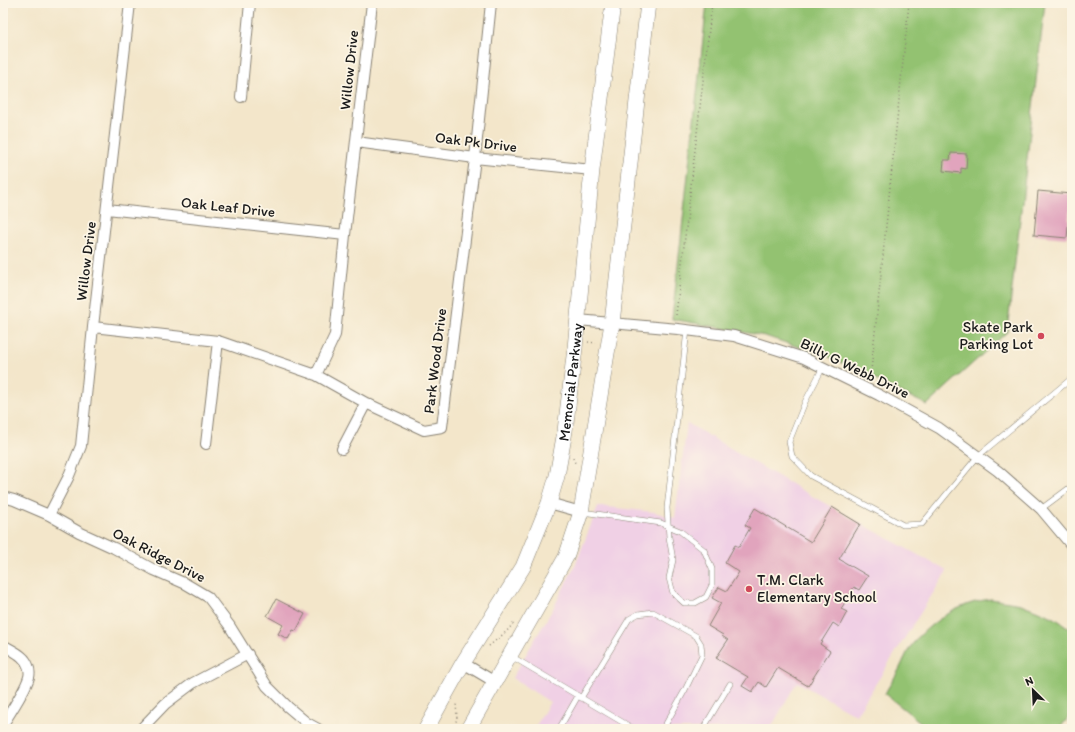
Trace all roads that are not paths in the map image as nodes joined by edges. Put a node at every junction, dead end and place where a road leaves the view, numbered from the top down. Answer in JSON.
{"nodes":[{"id":1,"x":130,"y":3,"type":"edge"},
{"id":2,"x":250,"y":3,"type":"edge"},
{"id":3,"x":372,"y":3,"type":"edge"},
{"id":4,"x":491,"y":3,"type":"edge"},
{"id":5,"x":613,"y":3,"type":"edge"},
{"id":6,"x":648,"y":3,"type":"edge"},
{"id":7,"x":241,"y":97,"type":"dead end"},
{"id":8,"x":356,"y":142,"type":"junction"},
{"id":9,"x":475,"y":158,"type":"junction"},
{"id":10,"x":592,"y":170,"type":"junction"},
{"id":11,"x":107,"y":209,"type":"junction"},
{"id":12,"x":345,"y":235,"type":"junction"},
{"id":13,"x":578,"y":320,"type":"junction"},
{"id":14,"x":612,"y":323,"type":"junction"},
{"id":15,"x":93,"y":327,"type":"junction"},
{"id":16,"x":687,"y":330,"type":"junction"},
{"id":17,"x":218,"y":341,"type":"junction"},
{"id":18,"x":823,"y":367,"type":"junction"},
{"id":19,"x":316,"y":376,"type":"junction"},
{"id":20,"x":1072,"y":378,"type":"edge"},
{"id":21,"x":366,"y":403,"type":"junction"},
{"id":22,"x":206,"y":444,"type":"dead end"},
{"id":23,"x":342,"y":449,"type":"dead end"},
{"id":24,"x":978,"y":456,"type":"junction"},
{"id":25,"x":1072,"y":486,"type":"edge"},
{"id":26,"x":3,"y":497,"type":"edge"},
{"id":27,"x":549,"y":503,"type":"junction"},
{"id":28,"x":1041,"y":509,"type":"junction"},
{"id":29,"x":581,"y":512,"type":"junction"},
{"id":30,"x":49,"y":515,"type":"junction"},
{"id":31,"x":669,"y":526,"type":"junction"},
{"id":32,"x":1068,"y":534,"type":"edge"},
{"id":33,"x":1072,"y":546,"type":"edge"},
{"id":34,"x":3,"y":645,"type":"edge"},
{"id":35,"x":248,"y":654,"type":"junction"},
{"id":36,"x":510,"y":656,"type":"junction"},
{"id":37,"x":463,"y":663,"type":"junction"},
{"id":38,"x":495,"y":682,"type":"junction"},
{"id":39,"x":730,"y":684,"type":"dead end"},
{"id":40,"x":579,"y":697,"type":"junction"},
{"id":41,"x":3,"y":724,"type":"edge"},
{"id":42,"x":141,"y":729,"type":"edge"},
{"id":43,"x":318,"y":729,"type":"edge"},
{"id":44,"x":426,"y":729,"type":"edge"},
{"id":45,"x":468,"y":729,"type":"edge"},
{"id":46,"x":559,"y":729,"type":"edge"},
{"id":47,"x":634,"y":729,"type":"edge"},
{"id":48,"x":663,"y":729,"type":"edge"},
{"id":49,"x":703,"y":729,"type":"edge"}],
"edges":[{"from":1,"to":11,"type":"street","name":"Willow Drive"},
{"from":2,"to":7,"type":"street"},
{"from":3,"to":8,"type":"street","name":"Willow Drive"},
{"from":4,"to":9,"type":"street","name":"Park Wood Drive"},
{"from":5,"to":10,"type":"street","name":"Memorial Parkway"},
{"from":6,"to":14,"type":"street","name":"Memorial Parkway"},
{"from":8,"to":9,"type":"street","name":"Oak Pk Drive"},
{"from":8,"to":12,"type":"street","name":"Willow Drive"},
{"from":9,"to":10,"type":"street","name":"Oak Pk Drive"},
{"from":9,"to":21,"type":"street","name":"Park Wood Drive"},
{"from":10,"to":13,"type":"street","name":"Memorial Parkway"},
{"from":11,"to":12,"type":"street","name":"Oak Leaf Drive"},
{"from":11,"to":15,"type":"street","name":"Willow Drive"},
{"from":12,"to":19,"type":"street","name":"Willow Drive"},
{"from":13,"to":14,"type":"street","name":"Billy G Webb Drive"},
{"from":13,"to":27,"type":"street","name":"Memorial Parkway"},
{"from":14,"to":16,"type":"street","name":"Billy G Webb Drive"},
{"from":14,"to":29,"type":"street","name":"Memorial Parkway"},
{"from":15,"to":17,"type":"street","name":"Park Wood Drive"},
{"from":15,"to":30,"type":"street","name":"Willow Drive"},
{"from":16,"to":18,"type":"street","name":"Billy G Webb Drive"},
{"from":16,"to":31,"type":"lane"},
{"from":17,"to":19,"type":"street","name":"Park Wood Drive"},
{"from":17,"to":22,"type":"street"},
{"from":18,"to":24,"type":"street","name":"Billy G Webb Drive"},
{"from":18,"to":24,"type":"lane"},
{"from":19,"to":21,"type":"street","name":"Park Wood Drive"},
{"from":20,"to":24,"type":"lane"},
{"from":21,"to":23,"type":"street"},
{"from":24,"to":28,"type":"street","name":"Billy G Webb Drive"},
{"from":25,"to":28,"type":"lane"},
{"from":26,"to":30,"type":"street","name":"Oak Ridge Drive"},
{"from":27,"to":29,"type":"street"},
{"from":27,"to":37,"type":"street","name":"Memorial Parkway"},
{"from":28,"to":32,"type":"street","name":"Billy G Webb Drive"},
{"from":29,"to":31,"type":"lane"},
{"from":29,"to":36,"type":"street","name":"Memorial Parkway"},
{"from":30,"to":35,"type":"street","name":"Oak Ridge Drive"},
{"from":31,"to":31,"type":"lane"},
{"from":32,"to":33,"type":"street","name":"Billy G Webb Drive"},
{"from":34,"to":41,"type":"street"},
{"from":35,"to":42,"type":"street"},
{"from":35,"to":43,"type":"street","name":"Oak Ridge Drive"},
{"from":36,"to":38,"type":"street","name":"Memorial Parkway"},
{"from":36,"to":40,"type":"lane"},
{"from":37,"to":38,"type":"street"},
{"from":37,"to":44,"type":"street","name":"Memorial Parkway"},
{"from":38,"to":45,"type":"street","name":"Memorial Parkway"},
{"from":39,"to":49,"type":"lane"},
{"from":40,"to":46,"type":"lane"},
{"from":40,"to":47,"type":"lane"},
{"from":40,"to":48,"type":"lane"}]}
